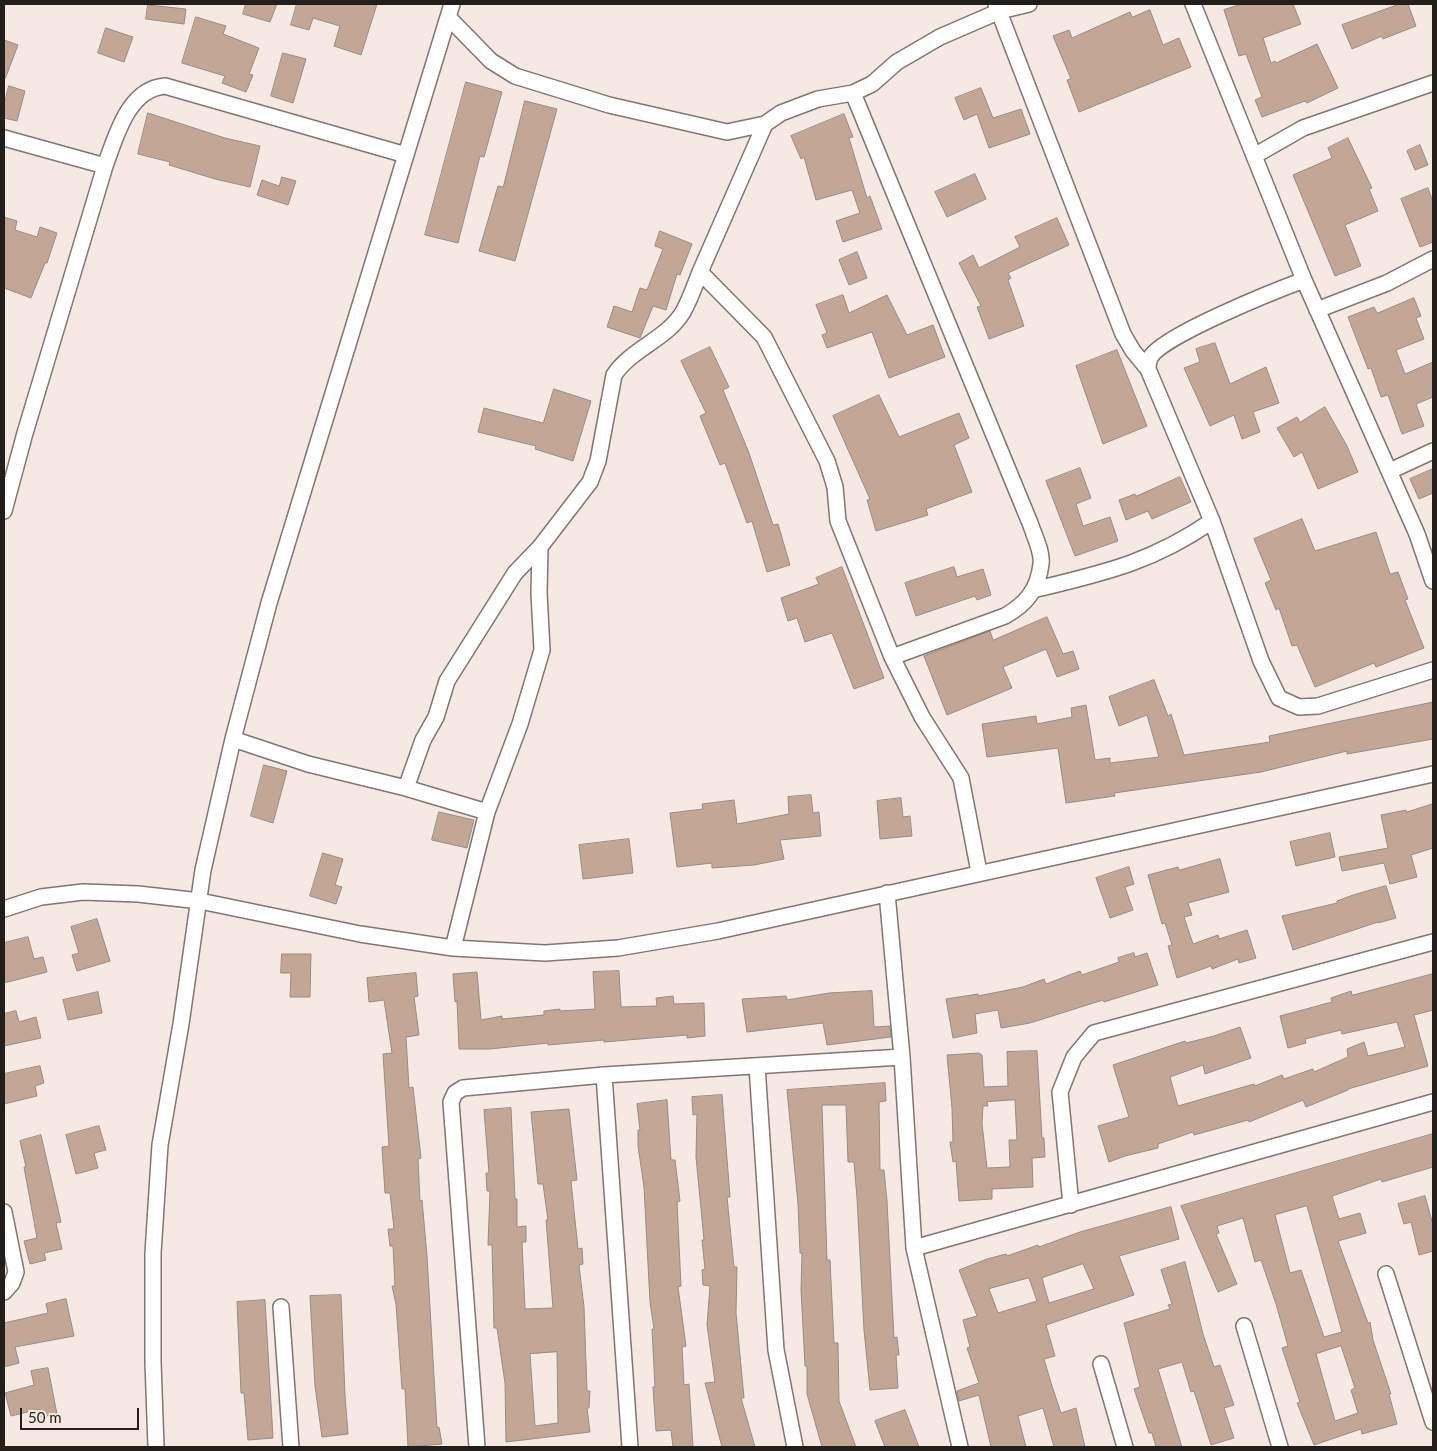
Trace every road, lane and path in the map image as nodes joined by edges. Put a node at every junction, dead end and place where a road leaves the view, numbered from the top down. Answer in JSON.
{"nodes":[{"id":1,"x":1029,"y":4,"type":"edge"},
{"id":2,"x":1193,"y":4,"type":"edge"},
{"id":3,"x":998,"y":8,"type":"edge"},
{"id":4,"x":450,"y":11,"type":"edge"},
{"id":5,"x":1433,"y":83,"type":"edge"},
{"id":6,"x":853,"y":93,"type":"junction"},
{"id":7,"x":764,"y":124,"type":"junction"},
{"id":8,"x":4,"y":138,"type":"edge"},
{"id":9,"x":406,"y":155,"type":"junction"},
{"id":10,"x":1254,"y":156,"type":"junction"},
{"id":11,"x":105,"y":166,"type":"junction"},
{"id":12,"x":1433,"y":259,"type":"edge"},
{"id":13,"x":700,"y":272,"type":"junction"},
{"id":14,"x":1304,"y":280,"type":"junction"},
{"id":15,"x":1317,"y":310,"type":"junction"},
{"id":16,"x":1148,"y":369,"type":"junction"},
{"id":17,"x":1433,"y":451,"type":"edge"},
{"id":18,"x":1390,"y":470,"type":"junction"},
{"id":19,"x":4,"y":511,"type":"edge"},
{"id":20,"x":1212,"y":521,"type":"junction"},
{"id":21,"x":540,"y":547,"type":"junction"},
{"id":22,"x":1433,"y":582,"type":"edge"},
{"id":23,"x":1033,"y":590,"type":"junction"},
{"id":24,"x":892,"y":657,"type":"junction"},
{"id":25,"x":1433,"y":670,"type":"edge"},
{"id":26,"x":233,"y":739,"type":"junction"},
{"id":27,"x":1433,"y":774,"type":"edge"},
{"id":28,"x":406,"y":788,"type":"junction"},
{"id":29,"x":488,"y":812,"type":"junction"},
{"id":30,"x":979,"y":872,"type":"junction"},
{"id":31,"x":887,"y":893,"type":"junction"},
{"id":32,"x":200,"y":901,"type":"junction"},
{"id":33,"x":4,"y":909,"type":"edge"},
{"id":34,"x":1433,"y":942,"type":"edge"},
{"id":35,"x":453,"y":948,"type":"junction"},
{"id":36,"x":902,"y":1057,"type":"junction"},
{"id":37,"x":757,"y":1066,"type":"junction"},
{"id":38,"x":604,"y":1075,"type":"junction"},
{"id":39,"x":1433,"y":1102,"type":"edge"},
{"id":40,"x":1071,"y":1205,"type":"junction"},
{"id":41,"x":4,"y":1212,"type":"edge"},
{"id":42,"x":914,"y":1248,"type":"junction"},
{"id":43,"x":1386,"y":1274,"type":"dead end"},
{"id":44,"x":4,"y":1292,"type":"edge"},
{"id":45,"x":281,"y":1307,"type":"dead end"},
{"id":46,"x":1244,"y":1326,"type":"dead end"},
{"id":47,"x":1101,"y":1364,"type":"dead end"},
{"id":48,"x":1433,"y":1422,"type":"edge"},
{"id":49,"x":156,"y":1447,"type":"edge"},
{"id":50,"x":290,"y":1447,"type":"edge"},
{"id":51,"x":477,"y":1447,"type":"edge"},
{"id":52,"x":630,"y":1447,"type":"edge"},
{"id":53,"x":795,"y":1447,"type":"edge"},
{"id":54,"x":960,"y":1447,"type":"edge"},
{"id":55,"x":1125,"y":1447,"type":"edge"},
{"id":56,"x":1280,"y":1447,"type":"edge"}],
"edges":[{"from":1,"to":3,"type":"street"},
{"from":2,"to":10,"type":"street"},
{"from":3,"to":6,"type":"street"},
{"from":3,"to":16,"type":"street"},
{"from":4,"to":7,"type":"street"},
{"from":4,"to":9,"type":"street"},
{"from":5,"to":10,"type":"street"},
{"from":6,"to":7,"type":"street"},
{"from":6,"to":23,"type":"street"},
{"from":7,"to":13,"type":"street"},
{"from":8,"to":11,"type":"street"},
{"from":9,"to":11,"type":"street"},
{"from":9,"to":26,"type":"street"},
{"from":10,"to":14,"type":"street"},
{"from":11,"to":19,"type":"street"},
{"from":12,"to":15,"type":"street"},
{"from":13,"to":21,"type":"street"},
{"from":13,"to":24,"type":"street"},
{"from":14,"to":15,"type":"street"},
{"from":14,"to":16,"type":"street"},
{"from":15,"to":18,"type":"street"},
{"from":16,"to":20,"type":"street"},
{"from":17,"to":18,"type":"street"},
{"from":18,"to":22,"type":"street"},
{"from":20,"to":23,"type":"street"},
{"from":20,"to":25,"type":"street"},
{"from":21,"to":28,"type":"street"},
{"from":21,"to":29,"type":"street"},
{"from":23,"to":24,"type":"street"},
{"from":24,"to":30,"type":"street"},
{"from":26,"to":28,"type":"street"},
{"from":26,"to":32,"type":"street"},
{"from":27,"to":30,"type":"street"},
{"from":28,"to":29,"type":"street"},
{"from":29,"to":35,"type":"street"},
{"from":30,"to":31,"type":"street"},
{"from":31,"to":35,"type":"street"},
{"from":31,"to":36,"type":"street"},
{"from":32,"to":33,"type":"street"},
{"from":32,"to":35,"type":"street"},
{"from":32,"to":49,"type":"street"},
{"from":34,"to":40,"type":"street"},
{"from":36,"to":37,"type":"street"},
{"from":36,"to":42,"type":"street"},
{"from":37,"to":38,"type":"street"},
{"from":37,"to":53,"type":"street"},
{"from":38,"to":51,"type":"street"},
{"from":38,"to":52,"type":"street"},
{"from":39,"to":40,"type":"street"},
{"from":40,"to":42,"type":"street"},
{"from":41,"to":44,"type":"street"},
{"from":42,"to":54,"type":"street"},
{"from":43,"to":48,"type":"street"},
{"from":45,"to":50,"type":"street"},
{"from":46,"to":56,"type":"street"},
{"from":47,"to":55,"type":"street"}]}
